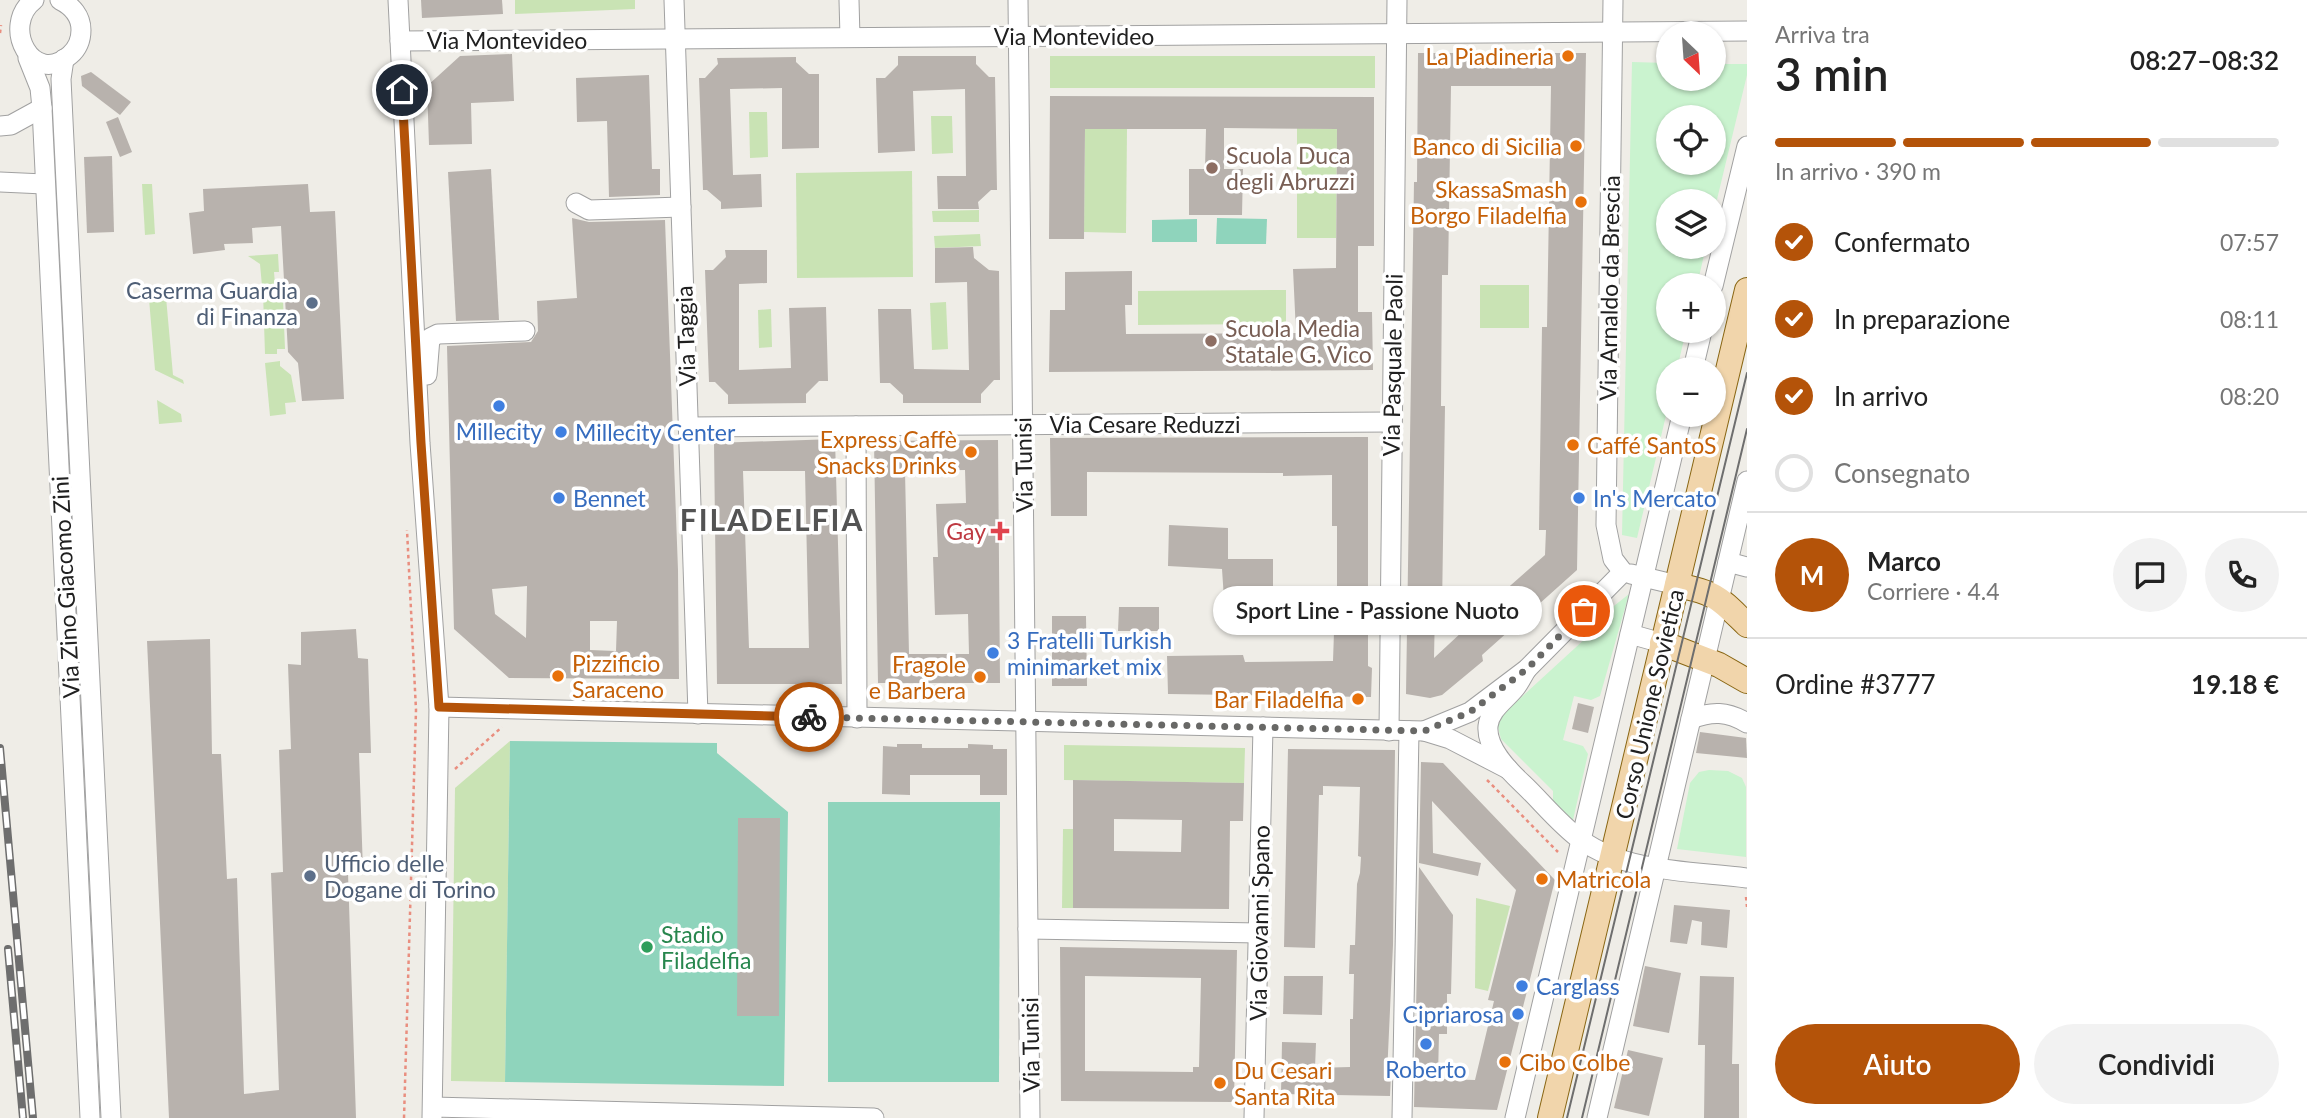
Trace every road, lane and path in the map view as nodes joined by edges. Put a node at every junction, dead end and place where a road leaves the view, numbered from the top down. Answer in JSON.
{"nodes":[{"id":1,"x":61,"y":0,"type":"edge"},
{"id":2,"x":398,"y":0,"type":"edge"},
{"id":3,"x":674,"y":0,"type":"edge"},
{"id":4,"x":849,"y":0,"type":"edge"},
{"id":5,"x":1018,"y":0,"type":"edge"},
{"id":6,"x":1397,"y":0,"type":"edge"},
{"id":7,"x":1612,"y":0,"type":"edge"},
{"id":8,"x":29,"y":2,"type":"edge"},
{"id":9,"x":1612,"y":31,"type":"junction"},
{"id":10,"x":1747,"y":31,"type":"edge"},
{"id":11,"x":1396,"y":33,"type":"junction"},
{"id":12,"x":1019,"y":36,"type":"junction"},
{"id":13,"x":850,"y":37,"type":"junction"},
{"id":14,"x":675,"y":39,"type":"junction"},
{"id":15,"x":400,"y":41,"type":"junction"},
{"id":16,"x":28,"y":58,"type":"junction"},
{"id":17,"x":64,"y":60,"type":"junction"},
{"id":18,"x":42,"y":108,"type":"junction"},
{"id":19,"x":0,"y":126,"type":"edge"},
{"id":20,"x":1747,"y":146,"type":"edge"},
{"id":21,"x":0,"y":182,"type":"edge"},
{"id":22,"x":44,"y":184,"type":"junction"},
{"id":23,"x":576,"y":203,"type":"dead end"},
{"id":24,"x":681,"y":206,"type":"junction"},
{"id":25,"x":1716,"y":273,"type":"edge"},
{"id":26,"x":412,"y":289,"type":"junction"},
{"id":27,"x":1747,"y":290,"type":"edge"},
{"id":28,"x":418,"y":398,"type":"junction"},
{"id":29,"x":1391,"y":422,"type":"junction"},
{"id":30,"x":1023,"y":424,"type":"junction"},
{"id":31,"x":856,"y":426,"type":"junction"},
{"id":32,"x":688,"y":427,"type":"junction"},
{"id":33,"x":1679,"y":427,"type":"edge"},
{"id":34,"x":1747,"y":481,"type":"edge"},
{"id":35,"x":407,"y":531,"type":"dead end"},
{"id":36,"x":1728,"y":562,"type":"junction"},
{"id":37,"x":1747,"y":567,"type":"edge"},
{"id":38,"x":1623,"y":572,"type":"junction"},
{"id":39,"x":1643,"y":577,"type":"junction"},
{"id":40,"x":1677,"y":585,"type":"junction"},
{"id":41,"x":1719,"y":598,"type":"junction"},
{"id":42,"x":1745,"y":619,"type":"edge"},
{"id":43,"x":1630,"y":634,"type":"junction"},
{"id":44,"x":1662,"y":643,"type":"junction"},
{"id":45,"x":1704,"y":659,"type":"junction"},
{"id":46,"x":1527,"y":669,"type":"junction"},
{"id":47,"x":1747,"y":681,"type":"edge"},
{"id":48,"x":439,"y":707,"type":"junction"},
{"id":49,"x":698,"y":714,"type":"junction"},
{"id":50,"x":857,"y":718,"type":"junction"},
{"id":51,"x":1692,"y":719,"type":"junction"},
{"id":52,"x":1026,"y":722,"type":"junction"},
{"id":53,"x":1747,"y":723,"type":"edge"},
{"id":54,"x":512,"y":726,"type":"dead end"},
{"id":55,"x":1263,"y":727,"type":"junction"},
{"id":56,"x":1407,"y":731,"type":"junction"},
{"id":57,"x":1508,"y":769,"type":"junction"},
{"id":58,"x":438,"y":774,"type":"junction"},
{"id":59,"x":1486,"y":778,"type":"dead end"},
{"id":60,"x":1581,"y":840,"type":"junction"},
{"id":61,"x":1612,"y":857,"type":"junction"},
{"id":62,"x":1655,"y":867,"type":"junction"},
{"id":63,"x":1574,"y":869,"type":"junction"},
{"id":64,"x":1746,"y":887,"type":"edge"},
{"id":65,"x":1747,"y":907,"type":"edge"},
{"id":66,"x":1028,"y":929,"type":"junction"},
{"id":67,"x":1259,"y":933,"type":"junction"},
{"id":68,"x":432,"y":1112,"type":"edge"},
{"id":69,"x":90,"y":1118,"type":"edge"},
{"id":70,"x":111,"y":1118,"type":"edge"},
{"id":71,"x":404,"y":1118,"type":"edge"},
{"id":72,"x":862,"y":1118,"type":"edge"},
{"id":73,"x":874,"y":1118,"type":"edge"},
{"id":74,"x":1030,"y":1118,"type":"edge"},
{"id":75,"x":1254,"y":1118,"type":"edge"},
{"id":76,"x":1402,"y":1118,"type":"edge"},
{"id":77,"x":1515,"y":1118,"type":"edge"},
{"id":78,"x":1550,"y":1118,"type":"edge"},
{"id":79,"x":1597,"y":1118,"type":"edge"}],
"edges":[{"from":1,"to":17,"type":"street"},
{"from":2,"to":15,"type":"street"},
{"from":3,"to":14,"type":"street","name":"Via Taggia"},
{"from":4,"to":13,"type":"street"},
{"from":5,"to":12,"type":"street","name":"Via Tunisi"},
{"from":6,"to":11,"type":"street","name":"Via Pasquale Paoli"},
{"from":7,"to":9,"type":"street","name":"Via Arnaldo da Brescia"},
{"from":8,"to":16,"type":"street","name":"Via Zino Giacomo Zini"},
{"from":9,"to":10,"type":"street","name":"Via Montevideo"},
{"from":9,"to":11,"type":"street","name":"Via Montevideo"},
{"from":9,"to":38,"type":"street","name":"Via Arnaldo da Brescia"},
{"from":11,"to":12,"type":"street","name":"Via Montevideo"},
{"from":11,"to":29,"type":"street","name":"Via Pasquale Paoli"},
{"from":12,"to":13,"type":"street","name":"Via Montevideo"},
{"from":12,"to":30,"type":"street","name":"Via Tunisi"},
{"from":13,"to":14,"type":"street","name":"Via Montevideo"},
{"from":14,"to":15,"type":"street","name":"Via Montevideo"},
{"from":14,"to":24,"type":"street","name":"Via Taggia"},
{"from":15,"to":26,"type":"street"},
{"from":16,"to":17,"type":"street"},
{"from":16,"to":18,"type":"street","name":"Via Zino Giacomo Zini"},
{"from":17,"to":70,"type":"street","name":"Via Zino Giacomo Zini"},
{"from":18,"to":19,"type":"street"},
{"from":18,"to":22,"type":"street","name":"Via Zino Giacomo Zini"},
{"from":20,"to":25,"type":"street"},
{"from":21,"to":22,"type":"street"},
{"from":22,"to":69,"type":"street","name":"Via Zino Giacomo Zini"},
{"from":23,"to":24,"type":"street"},
{"from":24,"to":32,"type":"street","name":"Via Taggia"},
{"from":26,"to":28,"type":"street"},
{"from":26,"to":28,"type":"street"},
{"from":27,"to":40,"type":"main road","name":"Corso Unione Sovietica"},
{"from":28,"to":48,"type":"street"},
{"from":29,"to":30,"type":"street","name":"Via Cesare Reduzzi"},
{"from":29,"to":56,"type":"street","name":"Via Pasquale Paoli"},
{"from":30,"to":31,"type":"street","name":"Via Cesare Reduzzi"},
{"from":30,"to":52,"type":"street","name":"Via Tunisi"},
{"from":31,"to":32,"type":"street","name":"Via Cesare Reduzzi"},
{"from":31,"to":50,"type":"street"},
{"from":32,"to":49,"type":"street","name":"Via Taggia"},
{"from":33,"to":39,"type":"street","name":"Corso Unione Sovietica"},
{"from":34,"to":36,"type":"street","name":"Corso Unione Sovietica"},
{"from":35,"to":71,"type":"path"},
{"from":36,"to":37,"type":"street"},
{"from":36,"to":41,"type":"street","name":"Corso Unione Sovietica"},
{"from":38,"to":39,"type":"street"},
{"from":38,"to":46,"type":"street"},
{"from":39,"to":40,"type":"street"},
{"from":39,"to":43,"type":"street","name":"Corso Unione Sovietica"},
{"from":40,"to":41,"type":"main road"},
{"from":40,"to":44,"type":"main road","name":"Corso Unione Sovietica"},
{"from":41,"to":42,"type":"main road"},
{"from":41,"to":45,"type":"street","name":"Corso Unione Sovietica"},
{"from":43,"to":44,"type":"street"},
{"from":43,"to":60,"type":"street","name":"Corso Unione Sovietica"},
{"from":44,"to":45,"type":"main road"},
{"from":44,"to":61,"type":"main road","name":"Corso Unione Sovietica"},
{"from":45,"to":47,"type":"main road"},
{"from":45,"to":51,"type":"street","name":"Corso Unione Sovietica"},
{"from":46,"to":56,"type":"street"},
{"from":46,"to":57,"type":"street"},
{"from":48,"to":49,"type":"street"},
{"from":48,"to":58,"type":"street"},
{"from":49,"to":50,"type":"street"},
{"from":50,"to":52,"type":"street"},
{"from":51,"to":53,"type":"street"},
{"from":51,"to":62,"type":"street","name":"Corso Unione Sovietica"},
{"from":52,"to":55,"type":"street"},
{"from":52,"to":66,"type":"street","name":"Via Tunisi"},
{"from":54,"to":58,"type":"path"},
{"from":55,"to":56,"type":"street"},
{"from":55,"to":67,"type":"street","name":"Via Giovanni Spano"},
{"from":56,"to":57,"type":"street"},
{"from":56,"to":76,"type":"street"},
{"from":57,"to":60,"type":"street"},
{"from":58,"to":68,"type":"street"},
{"from":59,"to":63,"type":"path"},
{"from":60,"to":61,"type":"street"},
{"from":60,"to":63,"type":"street","name":"Corso Unione Sovietica"},
{"from":61,"to":62,"type":"street"},
{"from":61,"to":78,"type":"main road","name":"Corso Unione Sovietica"},
{"from":62,"to":64,"type":"street"},
{"from":62,"to":79,"type":"street","name":"Corso Unione Sovietica"},
{"from":63,"to":77,"type":"street","name":"Corso Unione Sovietica"},
{"from":64,"to":65,"type":"path"},
{"from":66,"to":67,"type":"street"},
{"from":66,"to":74,"type":"street","name":"Via Tunisi"},
{"from":67,"to":75,"type":"street","name":"Via Giovanni Spano"},
{"from":68,"to":72,"type":"street"},
{"from":72,"to":73,"type":"street"}]}
